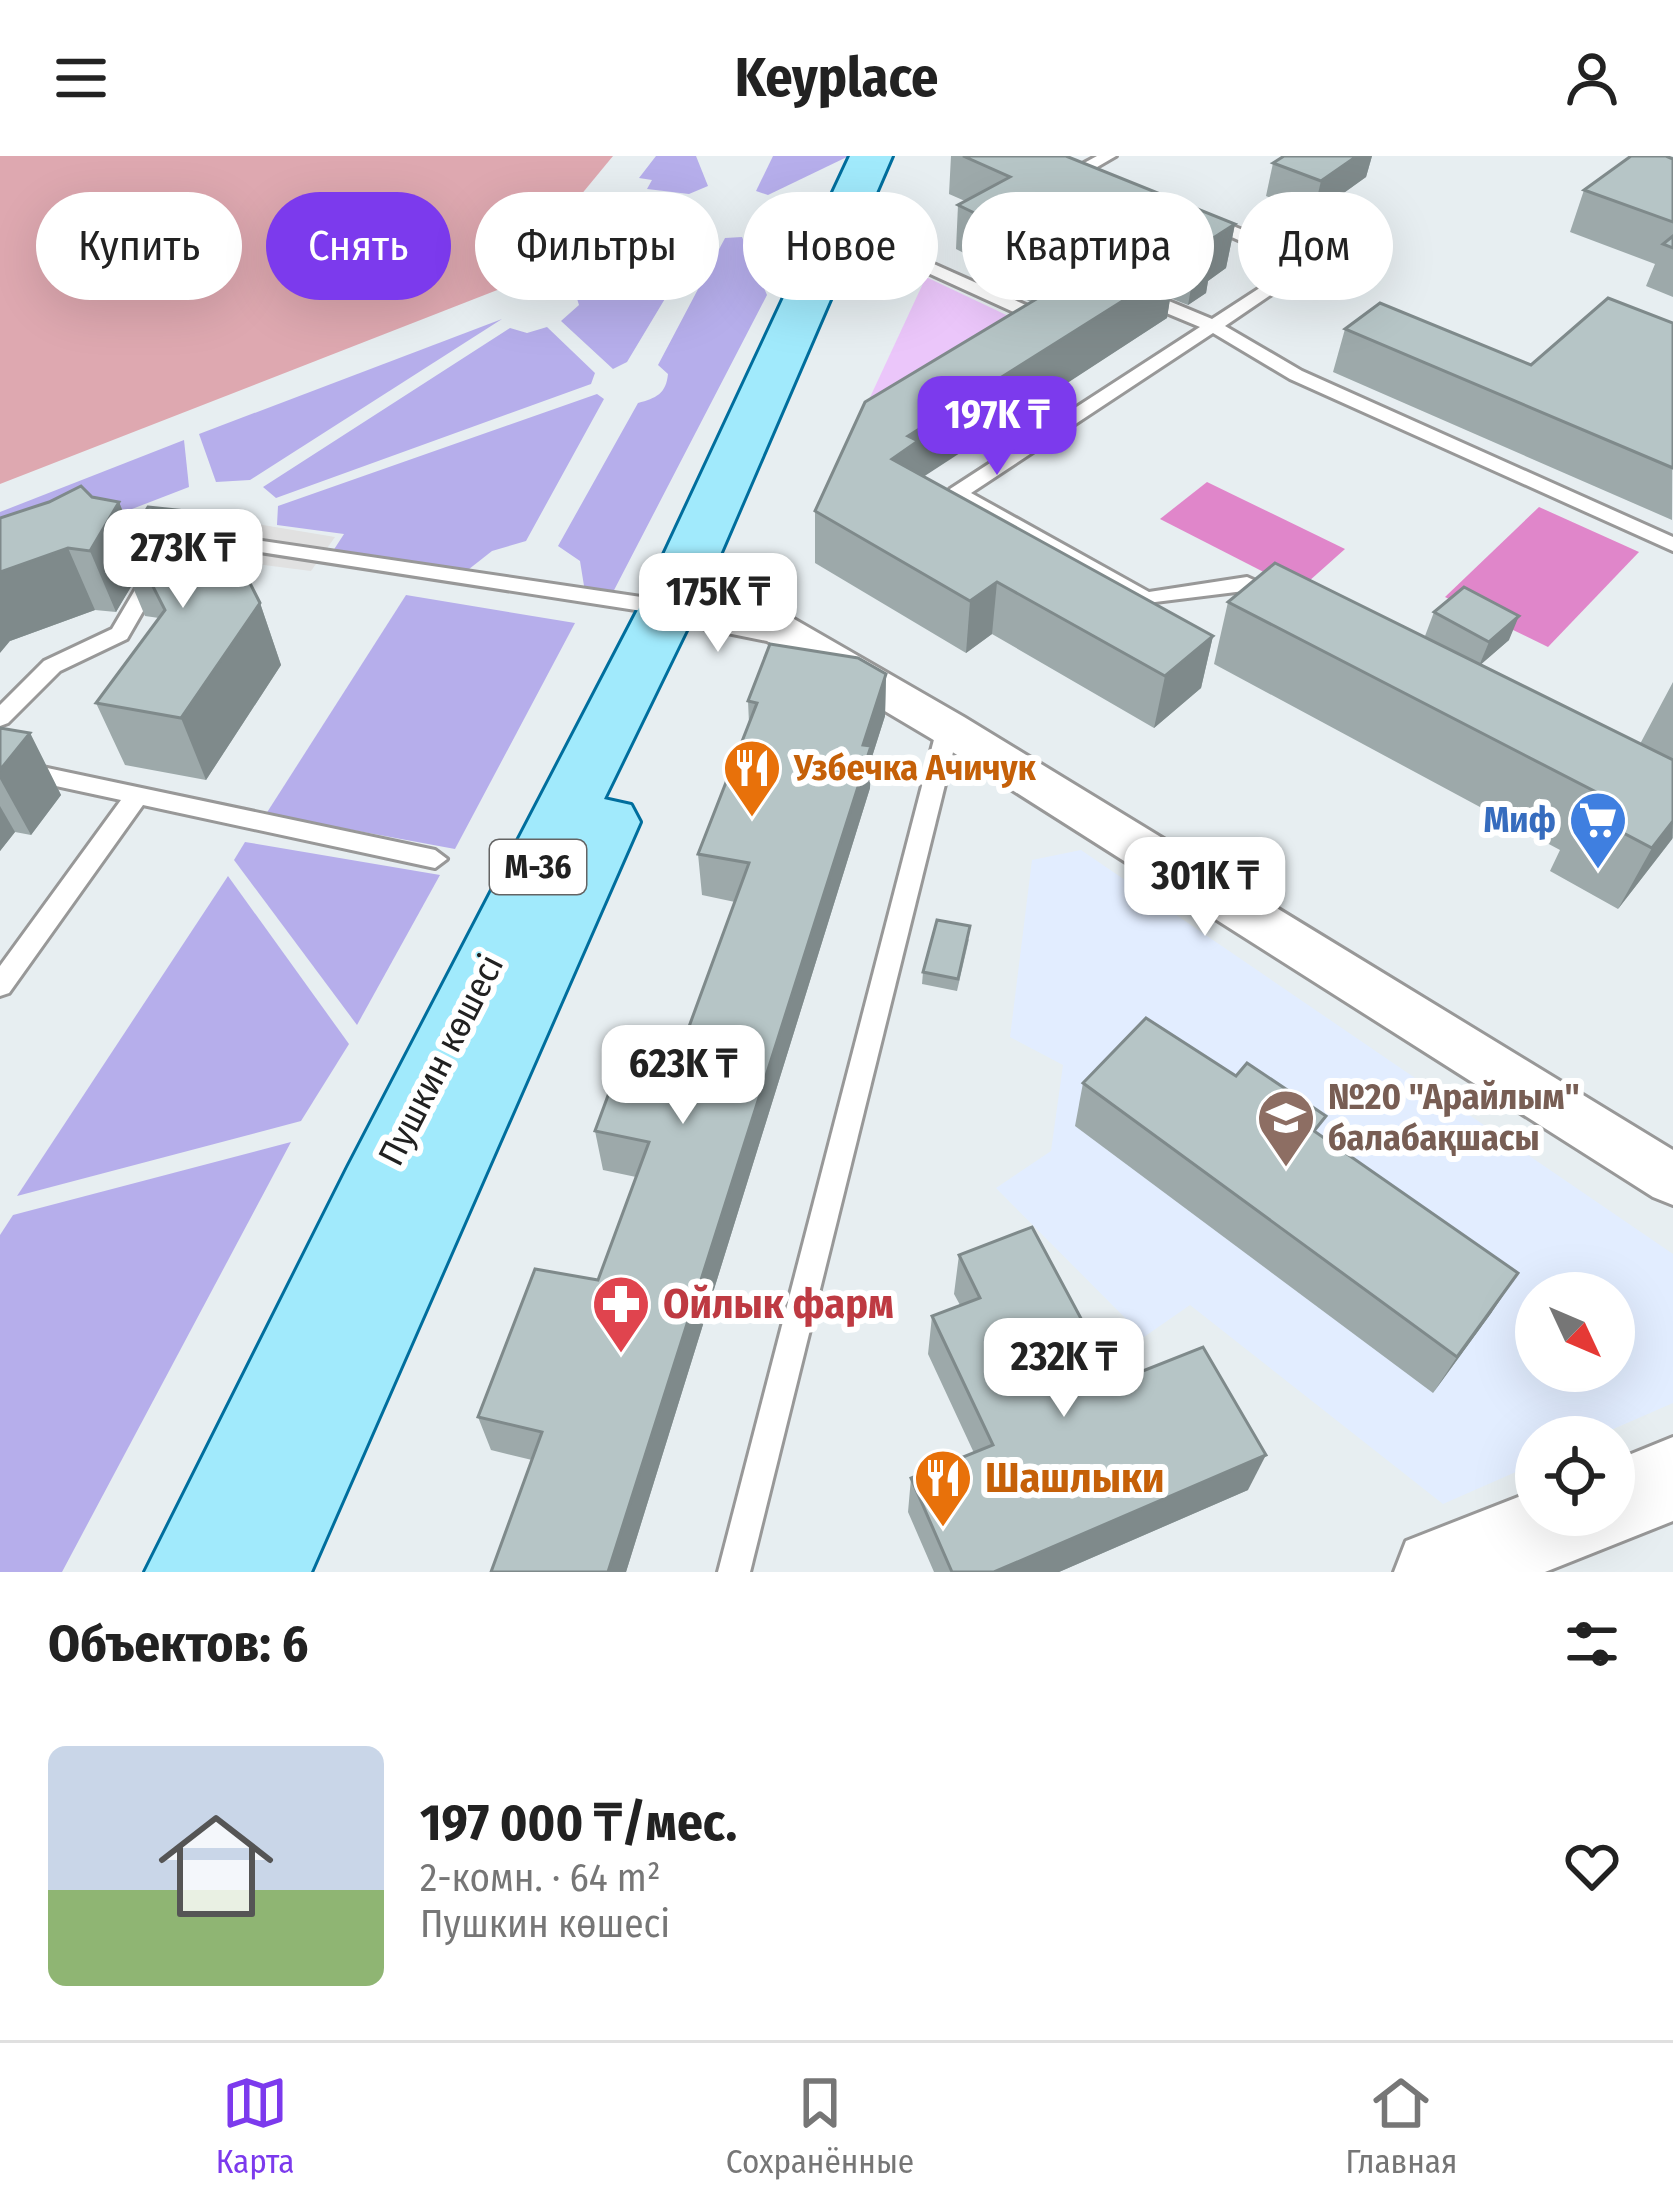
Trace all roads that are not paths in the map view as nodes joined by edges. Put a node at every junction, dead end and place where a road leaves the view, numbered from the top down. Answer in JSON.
{"nodes":[{"id":1,"x":871,"y":156,"type":"edge"},
{"id":2,"x":914,"y":156,"type":"edge"},
{"id":3,"x":1108,"y":156,"type":"edge"},
{"id":4,"x":1102,"y":179,"type":"edge"},
{"id":5,"x":898,"y":192,"type":"edge"},
{"id":6,"x":1214,"y":224,"type":"edge"},
{"id":7,"x":938,"y":272,"type":"edge"},
{"id":8,"x":847,"y":300,"type":"edge"},
{"id":9,"x":1150,"y":300,"type":"edge"},
{"id":10,"x":1076,"y":301,"type":"edge"},
{"id":11,"x":1213,"y":326,"type":"junction"},
{"id":12,"x":1673,"y":545,"type":"edge"},
{"id":13,"x":1290,"y":605,"type":"edge"},
{"id":14,"x":687,"y":610,"type":"junction"},
{"id":15,"x":0,"y":718,"type":"edge"},
{"id":16,"x":948,"y":728,"type":"junction"},
{"id":17,"x":0,"y":766,"type":"edge"},
{"id":18,"x":137,"y":796,"type":"junction"},
{"id":19,"x":435,"y":859,"type":"dead end"},
{"id":20,"x":0,"y":986,"type":"edge"},
{"id":21,"x":1672,"y":1177,"type":"edge"},
{"id":22,"x":1673,"y":1479,"type":"edge"},
{"id":23,"x":1635,"y":1494,"type":"edge"},
{"id":24,"x":1529,"y":1536,"type":"edge"},
{"id":25,"x":190,"y":1572,"type":"edge"},
{"id":26,"x":265,"y":1572,"type":"edge"},
{"id":27,"x":734,"y":1572,"type":"edge"},
{"id":28,"x":1438,"y":1572,"type":"edge"}],
"edges":[{"from":1,"to":14,"type":"main road","name":"Пушкин көшесі","number":"M-36"},
{"from":2,"to":5,"type":"main road","name":"Пушкин көшесі","number":"M-36"},
{"from":3,"to":4,"type":"lane"},
{"from":6,"to":11,"type":"lane"},
{"from":7,"to":10,"type":"lane"},
{"from":8,"to":14,"type":"main road","name":"Пушкин көшесі","number":"M-36"},
{"from":9,"to":11,"type":"lane"},
{"from":11,"to":12,"type":"lane"},
{"from":11,"to":13,"type":"lane"},
{"from":14,"to":15,"type":"lane"},
{"from":14,"to":16,"type":"street"},
{"from":14,"to":25,"type":"main road","name":"Пушкин көшесі","number":"M-36"},
{"from":14,"to":26,"type":"main road","name":"Пушкин көшесі","number":"M-36"},
{"from":16,"to":21,"type":"street"},
{"from":16,"to":27,"type":"lane"},
{"from":17,"to":18,"type":"lane"},
{"from":18,"to":19,"type":"lane"},
{"from":18,"to":20,"type":"lane"},
{"from":22,"to":23,"type":"street"},
{"from":24,"to":28,"type":"street"}]}
